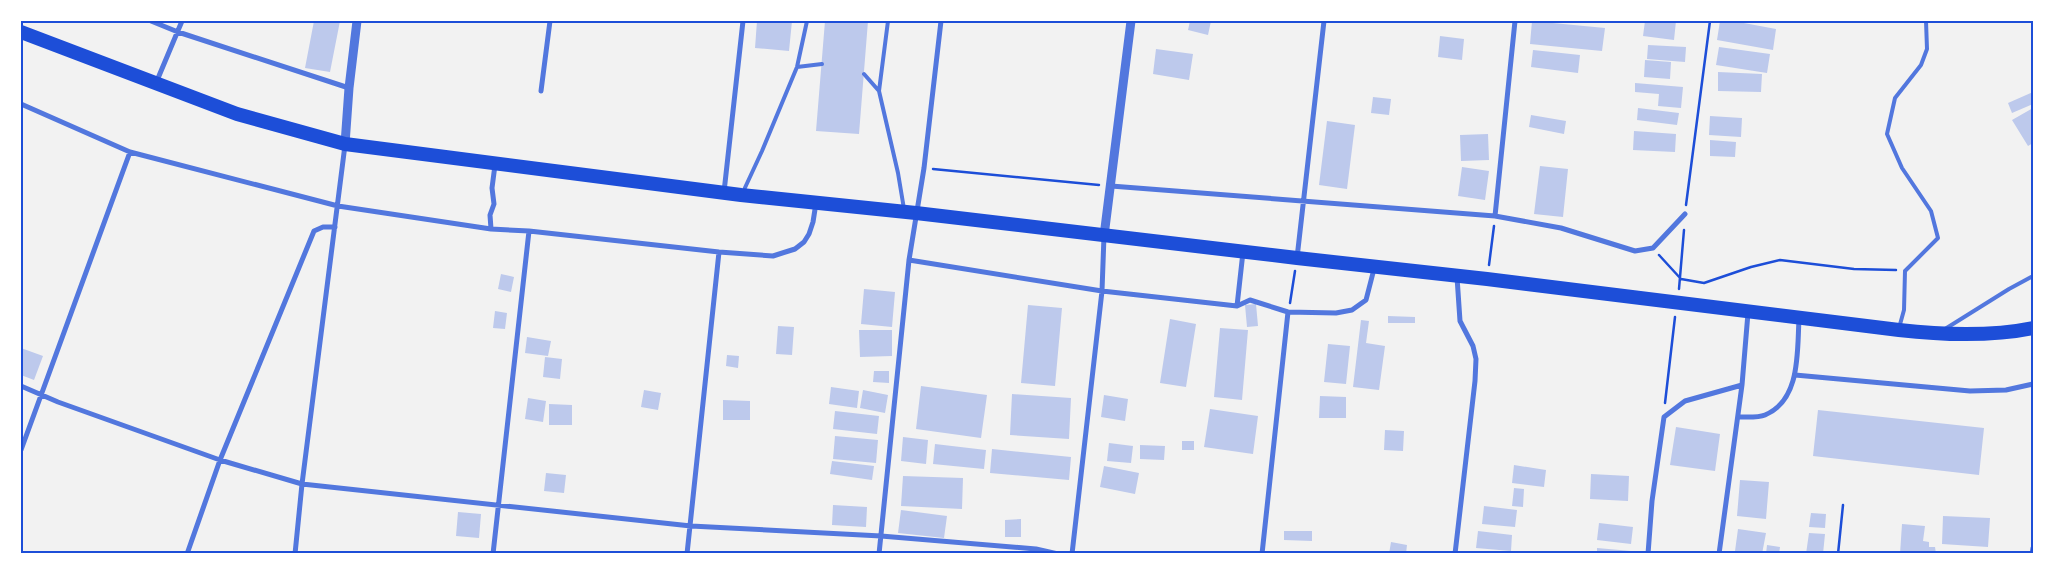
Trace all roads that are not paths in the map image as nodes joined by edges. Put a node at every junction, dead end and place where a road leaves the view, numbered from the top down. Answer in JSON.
{"nodes":[{"id":1,"x":151,"y":21,"type":"edge"},
{"id":2,"x":182,"y":21,"type":"edge"},
{"id":3,"x":357,"y":21,"type":"edge"},
{"id":4,"x":550,"y":21,"type":"edge"},
{"id":5,"x":743,"y":21,"type":"edge"},
{"id":6,"x":806,"y":21,"type":"edge"},
{"id":7,"x":888,"y":21,"type":"edge"},
{"id":8,"x":941,"y":21,"type":"edge"},
{"id":9,"x":1131,"y":21,"type":"edge"},
{"id":10,"x":1324,"y":21,"type":"edge"},
{"id":11,"x":1515,"y":21,"type":"edge"},
{"id":12,"x":1926,"y":21,"type":"edge"},
{"id":13,"x":21,"y":32,"type":"edge"},
{"id":14,"x":178,"y":32,"type":"junction"},
{"id":15,"x":822,"y":64,"type":"dead end"},
{"id":16,"x":797,"y":67,"type":"junction"},
{"id":17,"x":864,"y":74,"type":"dead end"},
{"id":18,"x":156,"y":83,"type":"junction"},
{"id":19,"x":349,"y":88,"type":"junction"},
{"id":20,"x":541,"y":91,"type":"dead end"},
{"id":21,"x":879,"y":91,"type":"junction"},
{"id":22,"x":21,"y":104,"type":"edge"},
{"id":23,"x":345,"y":144,"type":"junction"},
{"id":24,"x":130,"y":152,"type":"junction"},
{"id":25,"x":495,"y":165,"type":"junction"},
{"id":26,"x":1111,"y":186,"type":"junction"},
{"id":27,"x":724,"y":193,"type":"junction"},
{"id":28,"x":741,"y":195,"type":"junction"},
{"id":29,"x":1304,"y":200,"type":"junction"},
{"id":30,"x":816,"y":202,"type":"junction"},
{"id":31,"x":338,"y":206,"type":"junction"},
{"id":32,"x":910,"y":212,"type":"junction"},
{"id":33,"x":1685,"y":214,"type":"dead end"},
{"id":34,"x":1495,"y":216,"type":"junction"},
{"id":35,"x":335,"y":227,"type":"junction"},
{"id":36,"x":490,"y":229,"type":"junction"},
{"id":37,"x":529,"y":231,"type":"junction"},
{"id":38,"x":1104,"y":236,"type":"junction"},
{"id":39,"x":719,"y":252,"type":"junction"},
{"id":40,"x":1243,"y":252,"type":"junction"},
{"id":41,"x":1297,"y":258,"type":"junction"},
{"id":42,"x":909,"y":260,"type":"junction"},
{"id":43,"x":1374,"y":267,"type":"junction"},
{"id":44,"x":1457,"y":276,"type":"junction"},
{"id":45,"x":2033,"y":276,"type":"edge"},
{"id":46,"x":1102,"y":291,"type":"junction"},
{"id":47,"x":1237,"y":306,"type":"junction"},
{"id":48,"x":1288,"y":312,"type":"junction"},
{"id":49,"x":1748,"y":312,"type":"junction"},
{"id":50,"x":1799,"y":319,"type":"junction"},
{"id":51,"x":2033,"y":328,"type":"edge"},
{"id":52,"x":1899,"y":330,"type":"junction"},
{"id":53,"x":1937,"y":334,"type":"junction"},
{"id":54,"x":1795,"y":375,"type":"junction"},
{"id":55,"x":2033,"y":384,"type":"edge"},
{"id":56,"x":1742,"y":385,"type":"junction"},
{"id":57,"x":21,"y":386,"type":"edge"},
{"id":58,"x":41,"y":394,"type":"junction"},
{"id":59,"x":1738,"y":417,"type":"junction"},
{"id":60,"x":21,"y":450,"type":"edge"},
{"id":61,"x":220,"y":460,"type":"junction"},
{"id":62,"x":302,"y":484,"type":"junction"},
{"id":63,"x":498,"y":507,"type":"junction"},
{"id":64,"x":691,"y":526,"type":"junction"},
{"id":65,"x":881,"y":536,"type":"junction"},
{"id":66,"x":2033,"y":548,"type":"edge"},
{"id":67,"x":186,"y":554,"type":"edge"},
{"id":68,"x":295,"y":554,"type":"edge"},
{"id":69,"x":493,"y":554,"type":"edge"},
{"id":70,"x":688,"y":554,"type":"edge"},
{"id":71,"x":879,"y":554,"type":"edge"},
{"id":72,"x":1058,"y":554,"type":"edge"},
{"id":73,"x":1072,"y":554,"type":"edge"},
{"id":74,"x":1262,"y":554,"type":"edge"},
{"id":75,"x":1455,"y":554,"type":"edge"},
{"id":76,"x":1648,"y":554,"type":"edge"},
{"id":77,"x":1719,"y":554,"type":"edge"},
{"id":78,"x":2032,"y":554,"type":"edge"}],
"edges":[{"from":1,"to":14,"type":"street"},
{"from":2,"to":14,"type":"street"},
{"from":3,"to":19,"type":"street"},
{"from":4,"to":20,"type":"street"},
{"from":5,"to":27,"type":"street"},
{"from":6,"to":16,"type":"lane"},
{"from":7,"to":21,"type":"lane"},
{"from":8,"to":32,"type":"street"},
{"from":9,"to":26,"type":"street"},
{"from":10,"to":29,"type":"street"},
{"from":11,"to":34,"type":"street"},
{"from":12,"to":52,"type":"lane"},
{"from":13,"to":18,"type":"highway"},
{"from":14,"to":18,"type":"street"},
{"from":14,"to":19,"type":"street"},
{"from":15,"to":16,"type":"lane"},
{"from":16,"to":28,"type":"lane"},
{"from":17,"to":21,"type":"lane"},
{"from":18,"to":23,"type":"highway"},
{"from":19,"to":23,"type":"street"},
{"from":21,"to":32,"type":"lane"},
{"from":22,"to":24,"type":"street"},
{"from":23,"to":25,"type":"highway"},
{"from":23,"to":31,"type":"street"},
{"from":24,"to":31,"type":"street"},
{"from":24,"to":58,"type":"street"},
{"from":25,"to":27,"type":"highway"},
{"from":25,"to":36,"type":"street"},
{"from":26,"to":29,"type":"street"},
{"from":26,"to":38,"type":"street"},
{"from":27,"to":28,"type":"highway"},
{"from":28,"to":30,"type":"highway"},
{"from":29,"to":34,"type":"street"},
{"from":29,"to":41,"type":"street"},
{"from":30,"to":32,"type":"highway"},
{"from":30,"to":39,"type":"street"},
{"from":31,"to":35,"type":"street"},
{"from":31,"to":36,"type":"street"},
{"from":32,"to":38,"type":"highway"},
{"from":32,"to":42,"type":"street"},
{"from":33,"to":34,"type":"street"},
{"from":35,"to":61,"type":"street"},
{"from":35,"to":62,"type":"street"},
{"from":36,"to":37,"type":"street"},
{"from":37,"to":39,"type":"street"},
{"from":37,"to":63,"type":"street"},
{"from":38,"to":40,"type":"highway"},
{"from":38,"to":46,"type":"street"},
{"from":39,"to":64,"type":"street"},
{"from":40,"to":41,"type":"highway"},
{"from":40,"to":47,"type":"street"},
{"from":41,"to":43,"type":"highway"},
{"from":42,"to":46,"type":"street"},
{"from":42,"to":65,"type":"street"},
{"from":43,"to":44,"type":"highway"},
{"from":43,"to":48,"type":"street"},
{"from":44,"to":49,"type":"highway"},
{"from":44,"to":75,"type":"street"},
{"from":45,"to":53,"type":"lane"},
{"from":46,"to":47,"type":"street"},
{"from":46,"to":73,"type":"street"},
{"from":47,"to":48,"type":"street"},
{"from":48,"to":74,"type":"street"},
{"from":49,"to":50,"type":"highway"},
{"from":49,"to":56,"type":"street"},
{"from":50,"to":52,"type":"highway"},
{"from":50,"to":54,"type":"street"},
{"from":51,"to":53,"type":"highway"},
{"from":52,"to":53,"type":"highway"},
{"from":54,"to":55,"type":"street"},
{"from":54,"to":59,"type":"street"},
{"from":56,"to":59,"type":"street"},
{"from":56,"to":76,"type":"street"},
{"from":57,"to":58,"type":"street"},
{"from":58,"to":60,"type":"street"},
{"from":58,"to":61,"type":"street"},
{"from":59,"to":77,"type":"street"},
{"from":61,"to":62,"type":"street"},
{"from":61,"to":67,"type":"street"},
{"from":62,"to":63,"type":"street"},
{"from":62,"to":68,"type":"street"},
{"from":63,"to":64,"type":"street"},
{"from":63,"to":69,"type":"street"},
{"from":64,"to":65,"type":"street"},
{"from":64,"to":70,"type":"street"},
{"from":65,"to":71,"type":"street"},
{"from":65,"to":72,"type":"street"},
{"from":66,"to":78,"type":"street"}]}
